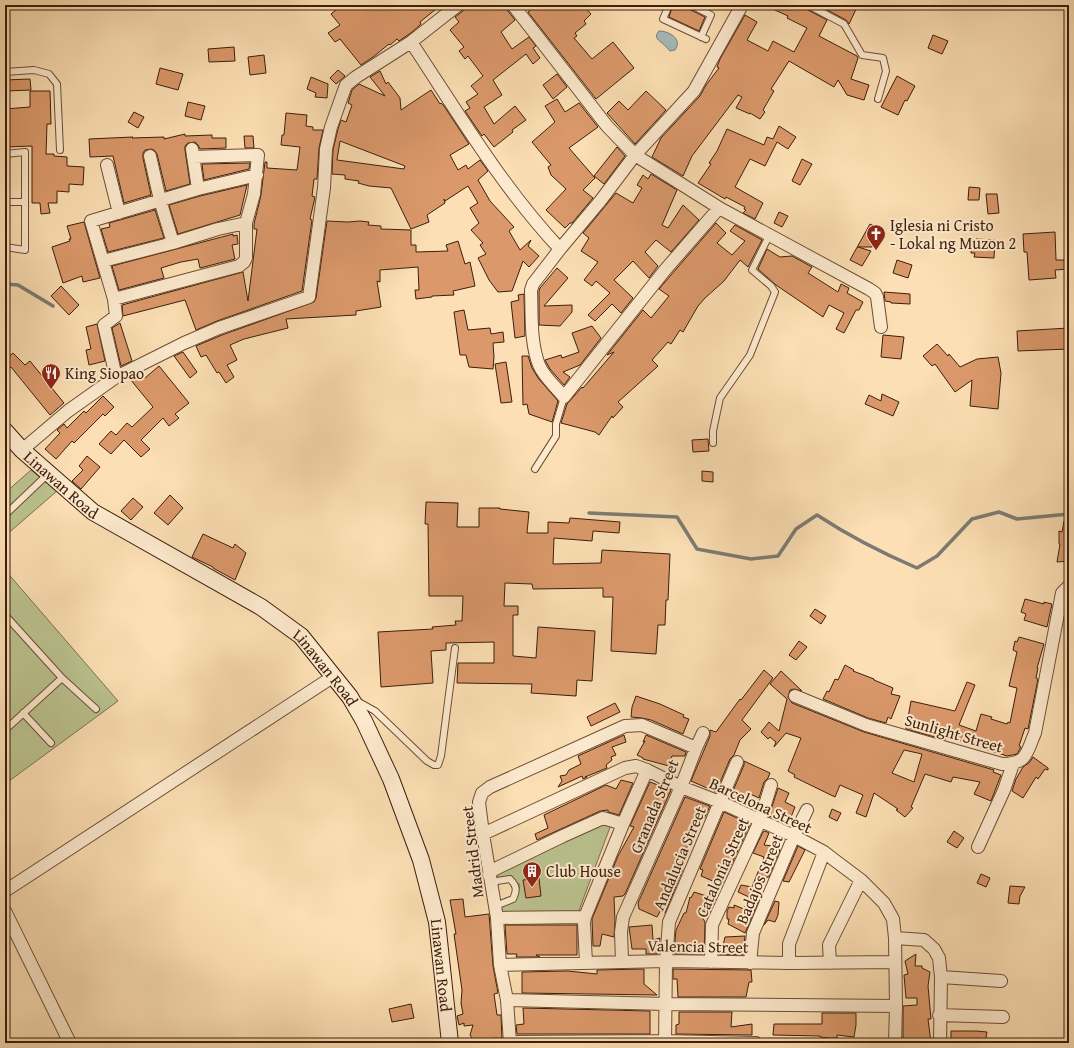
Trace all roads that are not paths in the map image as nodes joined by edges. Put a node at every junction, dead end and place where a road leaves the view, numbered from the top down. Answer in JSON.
{"nodes":[{"id":1,"x":458,"y":5,"type":"edge"},
{"id":2,"x":513,"y":5,"type":"edge"},
{"id":3,"x":669,"y":5,"type":"edge"},
{"id":4,"x":691,"y":5,"type":"edge"},
{"id":5,"x":742,"y":5,"type":"edge"},
{"id":6,"x":808,"y":5,"type":"edge"},
{"id":7,"x":411,"y":42,"type":"junction"},
{"id":8,"x":5,"y":72,"type":"edge"},
{"id":9,"x":878,"y":99,"type":"dead end"},
{"id":10,"x":60,"y":150,"type":"dead end"},
{"id":11,"x":5,"y":154,"type":"edge"},
{"id":12,"x":635,"y":155,"type":"junction"},
{"id":13,"x":150,"y":156,"type":"dead end"},
{"id":14,"x":107,"y":165,"type":"dead end"},
{"id":15,"x":257,"y":175,"type":"junction"},
{"id":16,"x":198,"y":189,"type":"junction"},
{"id":17,"x":160,"y":200,"type":"junction"},
{"id":18,"x":5,"y":202,"type":"edge"},
{"id":19,"x":25,"y":202,"type":"junction"},
{"id":20,"x":719,"y":208,"type":"junction"},
{"id":21,"x":118,"y":213,"type":"junction"},
{"id":22,"x":246,"y":223,"type":"junction"},
{"id":23,"x":770,"y":234,"type":"junction"},
{"id":24,"x":173,"y":242,"type":"junction"},
{"id":25,"x":5,"y":247,"type":"edge"},
{"id":26,"x":560,"y":249,"type":"junction"},
{"id":27,"x":103,"y":261,"type":"junction"},
{"id":28,"x":114,"y":299,"type":"junction"},
{"id":29,"x":881,"y":327,"type":"dead end"},
{"id":30,"x":116,"y":377,"type":"junction"},
{"id":31,"x":564,"y":397,"type":"junction"},
{"id":32,"x":5,"y":431,"type":"edge"},
{"id":33,"x":713,"y":443,"type":"dead end"},
{"id":34,"x":22,"y":450,"type":"junction"},
{"id":35,"x":535,"y":469,"type":"dead end"},
{"id":36,"x":48,"y":474,"type":"junction"},
{"id":37,"x":5,"y":515,"type":"edge"},
{"id":38,"x":1069,"y":586,"type":"edge"},
{"id":39,"x":5,"y":615,"type":"edge"},
{"id":40,"x":455,"y":648,"type":"dead end"},
{"id":41,"x":334,"y":676,"type":"junction"},
{"id":42,"x":62,"y":678,"type":"junction"},
{"id":43,"x":795,"y":696,"type":"dead end"},
{"id":44,"x":350,"y":697,"type":"junction"},
{"id":45,"x":96,"y":709,"type":"dead end"},
{"id":46,"x":23,"y":713,"type":"junction"},
{"id":47,"x":5,"y":730,"type":"edge"},
{"id":48,"x":703,"y":733,"type":"dead end"},
{"id":49,"x":51,"y":743,"type":"dead end"},
{"id":50,"x":696,"y":748,"type":"junction"},
{"id":51,"x":737,"y":762,"type":"dead end"},
{"id":52,"x":1013,"y":764,"type":"junction"},
{"id":53,"x":648,"y":770,"type":"junction"},
{"id":54,"x":771,"y":785,"type":"dead end"},
{"id":55,"x":682,"y":787,"type":"junction"},
{"id":56,"x":720,"y":802,"type":"junction"},
{"id":57,"x":807,"y":810,"type":"dead end"},
{"id":58,"x":760,"y":821,"type":"junction"},
{"id":59,"x":623,"y":824,"type":"junction"},
{"id":60,"x":483,"y":834,"type":"junction"},
{"id":61,"x":794,"y":836,"type":"junction"},
{"id":62,"x":978,"y":847,"type":"dead end"},
{"id":63,"x":824,"y":852,"type":"junction"},
{"id":64,"x":490,"y":880,"type":"junction"},
{"id":65,"x":861,"y":880,"type":"junction"},
{"id":66,"x":5,"y":892,"type":"edge"},
{"id":67,"x":5,"y":911,"type":"edge"},
{"id":68,"x":496,"y":912,"type":"junction"},
{"id":69,"x":585,"y":917,"type":"junction"},
{"id":70,"x":895,"y":938,"type":"junction"},
{"id":71,"x":666,"y":960,"type":"junction"},
{"id":72,"x":622,"y":961,"type":"junction"},
{"id":73,"x":711,"y":962,"type":"junction"},
{"id":74,"x":750,"y":962,"type":"junction"},
{"id":75,"x":896,"y":962,"type":"junction"},
{"id":76,"x":586,"y":963,"type":"junction"},
{"id":77,"x":789,"y":963,"type":"junction"},
{"id":78,"x":830,"y":963,"type":"junction"},
{"id":79,"x":500,"y":965,"type":"junction"},
{"id":80,"x":941,"y":977,"type":"junction"},
{"id":81,"x":1002,"y":981,"type":"dead end"},
{"id":82,"x":507,"y":1000,"type":"junction"},
{"id":83,"x":666,"y":1004,"type":"junction"},
{"id":84,"x":896,"y":1006,"type":"junction"},
{"id":85,"x":940,"y":1015,"type":"junction"},
{"id":86,"x":1003,"y":1017,"type":"dead end"},
{"id":87,"x":665,"y":1042,"type":"edge"},
{"id":88,"x":70,"y":1043,"type":"edge"},
{"id":89,"x":450,"y":1043,"type":"edge"},
{"id":90,"x":510,"y":1043,"type":"edge"},
{"id":91,"x":756,"y":1043,"type":"edge"},
{"id":92,"x":895,"y":1043,"type":"edge"},
{"id":93,"x":940,"y":1043,"type":"edge"}],
"edges":[{"from":1,"to":7,"type":"street"},
{"from":2,"to":12,"type":"street"},
{"from":3,"to":4,"type":"lane"},
{"from":5,"to":12,"type":"street"},
{"from":6,"to":9,"type":"lane"},
{"from":7,"to":26,"type":"street"},
{"from":7,"to":30,"type":"street"},
{"from":8,"to":10,"type":"lane"},
{"from":11,"to":19,"type":"lane"},
{"from":12,"to":20,"type":"street"},
{"from":12,"to":26,"type":"street"},
{"from":13,"to":17,"type":"street"},
{"from":14,"to":21,"type":"street"},
{"from":15,"to":16,"type":"street"},
{"from":15,"to":16,"type":"street"},
{"from":15,"to":22,"type":"street"},
{"from":16,"to":17,"type":"street"},
{"from":17,"to":21,"type":"street"},
{"from":17,"to":24,"type":"street"},
{"from":18,"to":19,"type":"lane"},
{"from":19,"to":25,"type":"lane"},
{"from":20,"to":23,"type":"street"},
{"from":20,"to":31,"type":"street"},
{"from":21,"to":27,"type":"street"},
{"from":22,"to":24,"type":"street"},
{"from":22,"to":28,"type":"street"},
{"from":23,"to":29,"type":"street"},
{"from":23,"to":33,"type":"lane"},
{"from":24,"to":27,"type":"street"},
{"from":26,"to":31,"type":"street"},
{"from":27,"to":28,"type":"street"},
{"from":28,"to":30,"type":"street"},
{"from":30,"to":34,"type":"street"},
{"from":31,"to":35,"type":"lane"},
{"from":32,"to":34,"type":"street","name":"Linawan Road"},
{"from":34,"to":36,"type":"street","name":"Linawan Road"},
{"from":36,"to":37,"type":"lane"},
{"from":36,"to":41,"type":"street","name":"Linawan Road"},
{"from":38,"to":52,"type":"street","name":"Sunlight Street"},
{"from":39,"to":42,"type":"lane"},
{"from":40,"to":44,"type":"lane"},
{"from":41,"to":44,"type":"street","name":"Linawan Road"},
{"from":41,"to":66,"type":"street"},
{"from":42,"to":45,"type":"lane"},
{"from":42,"to":46,"type":"lane"},
{"from":43,"to":52,"type":"street","name":"Sunlight Street"},
{"from":44,"to":89,"type":"street","name":"Linawan Road"},
{"from":46,"to":47,"type":"lane"},
{"from":46,"to":49,"type":"lane"},
{"from":48,"to":50,"type":"street","name":"Granada Street"},
{"from":50,"to":55,"type":"street","name":"Granada Street"},
{"from":50,"to":60,"type":"street","name":"Madrid Street"},
{"from":51,"to":56,"type":"street","name":"Andalucia Street"},
{"from":52,"to":62,"type":"street"},
{"from":53,"to":55,"type":"street","name":"Barcelona Street"},
{"from":53,"to":59,"type":"street"},
{"from":53,"to":60,"type":"street","name":"Barcelona Street"},
{"from":54,"to":58,"type":"street","name":"Catalonia Street"},
{"from":55,"to":56,"type":"street","name":"Barcelona Street"},
{"from":55,"to":72,"type":"street","name":"Granada Street"},
{"from":56,"to":58,"type":"street","name":"Barcelona Street"},
{"from":56,"to":71,"type":"street","name":"Andalucia Street"},
{"from":57,"to":61,"type":"street","name":"Badajos Street"},
{"from":58,"to":61,"type":"street","name":"Barcelona Street"},
{"from":58,"to":73,"type":"street","name":"Catalonia Street"},
{"from":59,"to":64,"type":"street"},
{"from":59,"to":69,"type":"street"},
{"from":60,"to":64,"type":"street","name":"Madrid Street"},
{"from":61,"to":63,"type":"street","name":"Barcelona Street"},
{"from":61,"to":74,"type":"street","name":"Badajos Street"},
{"from":63,"to":65,"type":"street","name":"Barcelona Street"},
{"from":63,"to":77,"type":"street"},
{"from":64,"to":68,"type":"street","name":"Madrid Street"},
{"from":64,"to":68,"type":"lane"},
{"from":65,"to":70,"type":"street","name":"Barcelona Street"},
{"from":65,"to":78,"type":"street"},
{"from":67,"to":88,"type":"street"},
{"from":68,"to":69,"type":"street"},
{"from":68,"to":79,"type":"street","name":"Madrid Street"},
{"from":69,"to":76,"type":"street"},
{"from":70,"to":75,"type":"street","name":"Barcelona Street"},
{"from":70,"to":80,"type":"street"},
{"from":71,"to":72,"type":"street","name":"Valencia Street"},
{"from":71,"to":73,"type":"street","name":"Valencia Street"},
{"from":71,"to":83,"type":"street","name":"Andalucia Street"},
{"from":72,"to":76,"type":"street","name":"Valencia Street"},
{"from":73,"to":74,"type":"street","name":"Valencia Street"},
{"from":74,"to":77,"type":"street","name":"Valencia Street"},
{"from":75,"to":78,"type":"street","name":"Valencia Street"},
{"from":75,"to":84,"type":"street","name":"Barcelona Street"},
{"from":76,"to":79,"type":"street","name":"Valencia Street"},
{"from":77,"to":78,"type":"street","name":"Valencia Street"},
{"from":79,"to":82,"type":"street","name":"Madrid Street"},
{"from":80,"to":81,"type":"street"},
{"from":80,"to":85,"type":"street"},
{"from":82,"to":83,"type":"street"},
{"from":82,"to":90,"type":"street","name":"Madrid Street"},
{"from":83,"to":84,"type":"street"},
{"from":83,"to":87,"type":"street","name":"Andalucia Street"},
{"from":84,"to":92,"type":"street","name":"Barcelona Street"},
{"from":85,"to":86,"type":"street"},
{"from":85,"to":93,"type":"street"},
{"from":87,"to":90,"type":"street"},
{"from":87,"to":91,"type":"street"}]}
